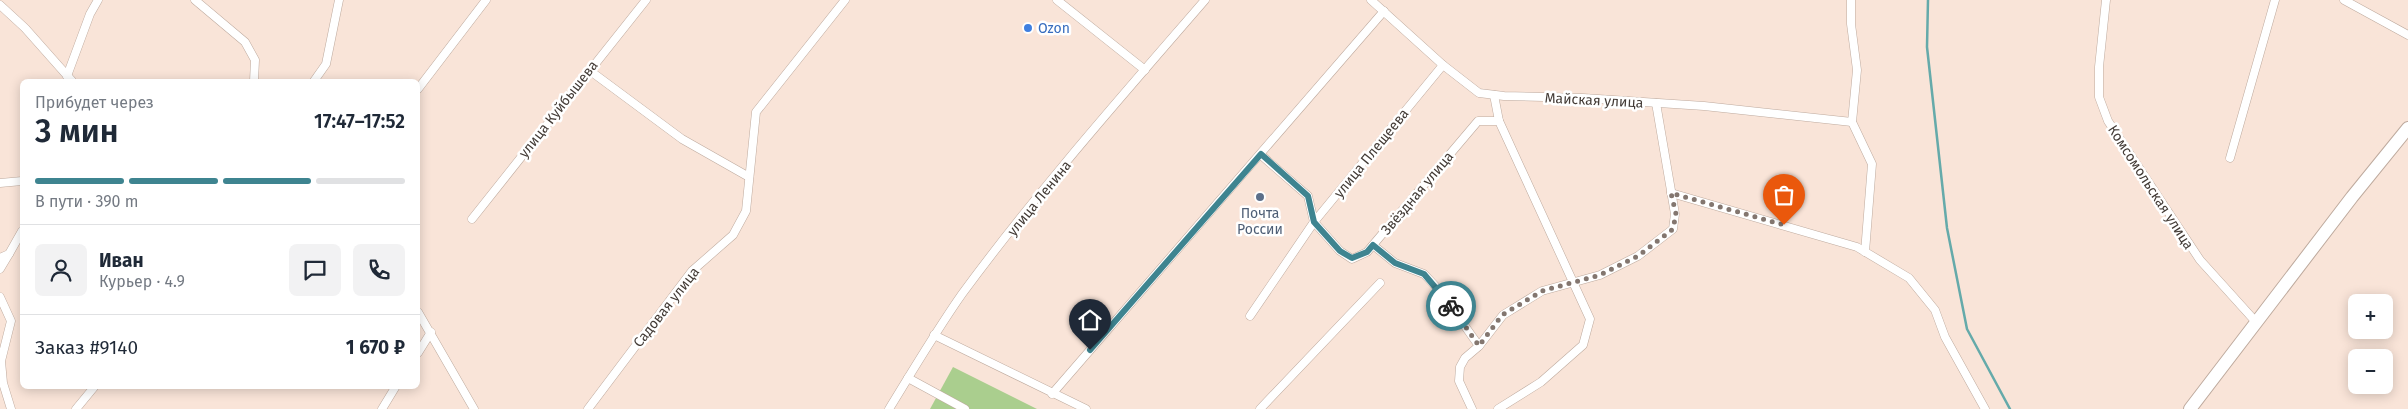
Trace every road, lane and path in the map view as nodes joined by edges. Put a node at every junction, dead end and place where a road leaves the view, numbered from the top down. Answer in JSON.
{"nodes":[{"id":1,"x":98,"y":0,"type":"edge"},
{"id":2,"x":195,"y":0,"type":"edge"},
{"id":3,"x":339,"y":0,"type":"edge"},
{"id":4,"x":486,"y":0,"type":"edge"},
{"id":5,"x":646,"y":0,"type":"edge"},
{"id":6,"x":845,"y":0,"type":"edge"},
{"id":7,"x":1056,"y":0,"type":"edge"},
{"id":8,"x":1205,"y":0,"type":"edge"},
{"id":9,"x":1372,"y":0,"type":"edge"},
{"id":10,"x":1851,"y":0,"type":"edge"},
{"id":11,"x":2106,"y":0,"type":"edge"},
{"id":12,"x":2275,"y":0,"type":"edge"},
{"id":13,"x":2344,"y":0,"type":"edge"},
{"id":14,"x":0,"y":5,"type":"edge"},
{"id":15,"x":1384,"y":11,"type":"junction"},
{"id":16,"x":2408,"y":35,"type":"edge"},
{"id":17,"x":1443,"y":65,"type":"junction"},
{"id":18,"x":588,"y":70,"type":"junction"},
{"id":19,"x":1145,"y":70,"type":"junction"},
{"id":20,"x":70,"y":79,"type":"edge"},
{"id":21,"x":254,"y":79,"type":"edge"},
{"id":22,"x":315,"y":79,"type":"edge"},
{"id":23,"x":420,"y":87,"type":"edge"},
{"id":24,"x":1494,"y":96,"type":"junction"},
{"id":25,"x":1656,"y":103,"type":"junction"},
{"id":26,"x":1499,"y":121,"type":"junction"},
{"id":27,"x":1852,"y":122,"type":"junction"},
{"id":28,"x":2408,"y":128,"type":"edge"},
{"id":29,"x":1261,"y":154,"type":"junction"},
{"id":30,"x":2230,"y":158,"type":"dead end"},
{"id":31,"x":749,"y":176,"type":"junction"},
{"id":32,"x":20,"y":181,"type":"edge"},
{"id":33,"x":0,"y":183,"type":"edge"},
{"id":34,"x":1671,"y":193,"type":"junction"},
{"id":35,"x":472,"y":219,"type":"dead end"},
{"id":36,"x":1314,"y":222,"type":"junction"},
{"id":37,"x":20,"y":235,"type":"edge"},
{"id":38,"x":1373,"y":245,"type":"junction"},
{"id":39,"x":1865,"y":252,"type":"junction"},
{"id":40,"x":9,"y":254,"type":"junction"},
{"id":41,"x":0,"y":258,"type":"edge"},
{"id":42,"x":0,"y":269,"type":"edge"},
{"id":43,"x":1380,"y":282,"type":"dead end"},
{"id":44,"x":1574,"y":283,"type":"junction"},
{"id":45,"x":0,"y":297,"type":"edge"},
{"id":46,"x":420,"y":315,"type":"edge"},
{"id":47,"x":1250,"y":316,"type":"dead end"},
{"id":48,"x":2256,"y":322,"type":"junction"},
{"id":49,"x":431,"y":332,"type":"junction"},
{"id":50,"x":934,"y":335,"type":"junction"},
{"id":51,"x":1479,"y":346,"type":"junction"},
{"id":52,"x":420,"y":350,"type":"edge"},
{"id":53,"x":908,"y":378,"type":"junction"},
{"id":54,"x":93,"y":389,"type":"edge"},
{"id":55,"x":394,"y":389,"type":"edge"},
{"id":56,"x":1052,"y":394,"type":"junction"},
{"id":57,"x":11,"y":409,"type":"edge"},
{"id":58,"x":76,"y":409,"type":"edge"},
{"id":59,"x":382,"y":409,"type":"edge"},
{"id":60,"x":474,"y":409,"type":"edge"},
{"id":61,"x":588,"y":409,"type":"edge"},
{"id":62,"x":889,"y":409,"type":"edge"},
{"id":63,"x":965,"y":409,"type":"edge"},
{"id":64,"x":1086,"y":409,"type":"edge"},
{"id":65,"x":1260,"y":409,"type":"edge"},
{"id":66,"x":1472,"y":409,"type":"edge"},
{"id":67,"x":1498,"y":409,"type":"edge"},
{"id":68,"x":1985,"y":409,"type":"edge"},
{"id":69,"x":2190,"y":409,"type":"edge"}],
"edges":[{"from":1,"to":20,"type":"street"},
{"from":2,"to":21,"type":"street"},
{"from":3,"to":22,"type":"street"},
{"from":4,"to":23,"type":"street"},
{"from":5,"to":18,"type":"street","name":"улица Куйбышева"},
{"from":6,"to":31,"type":"street","name":"Садовая улица"},
{"from":7,"to":19,"type":"street"},
{"from":8,"to":19,"type":"street","name":"улица Ленина"},
{"from":9,"to":15,"type":"street","name":"Майская улица"},
{"from":10,"to":27,"type":"street"},
{"from":11,"to":48,"type":"street","name":"Комсомольская улица"},
{"from":12,"to":30,"type":"street"},
{"from":13,"to":16,"type":"street"},
{"from":14,"to":20,"type":"street"},
{"from":15,"to":17,"type":"street","name":"Майская улица"},
{"from":15,"to":29,"type":"street"},
{"from":17,"to":24,"type":"street","name":"Майская улица"},
{"from":17,"to":36,"type":"street","name":"улица Плещеева"},
{"from":18,"to":31,"type":"street"},
{"from":18,"to":35,"type":"street","name":"улица Куйбышева"},
{"from":19,"to":50,"type":"street","name":"улица Ленина"},
{"from":24,"to":25,"type":"street","name":"Майская улица"},
{"from":24,"to":26,"type":"street"},
{"from":25,"to":27,"type":"street","name":"Майская улица"},
{"from":25,"to":34,"type":"street"},
{"from":26,"to":38,"type":"street","name":"Звёздная улица"},
{"from":26,"to":44,"type":"street"},
{"from":27,"to":39,"type":"street"},
{"from":28,"to":48,"type":"main road"},
{"from":29,"to":36,"type":"street"},
{"from":29,"to":56,"type":"street"},
{"from":31,"to":61,"type":"street","name":"Садовая улица"},
{"from":32,"to":33,"type":"street"},
{"from":34,"to":39,"type":"street"},
{"from":34,"to":44,"type":"street"},
{"from":36,"to":38,"type":"street","name":"Звёздная улица"},
{"from":36,"to":47,"type":"street","name":"улица Плещеева"},
{"from":37,"to":40,"type":"street"},
{"from":38,"to":51,"type":"street"},
{"from":39,"to":68,"type":"street"},
{"from":40,"to":41,"type":"street"},
{"from":40,"to":42,"type":"street"},
{"from":43,"to":65,"type":"street"},
{"from":44,"to":51,"type":"street"},
{"from":44,"to":67,"type":"street"},
{"from":45,"to":57,"type":"street"},
{"from":46,"to":49,"type":"street"},
{"from":48,"to":69,"type":"main road"},
{"from":49,"to":52,"type":"street"},
{"from":49,"to":60,"type":"street"},
{"from":50,"to":53,"type":"street","name":"улица Ленина"},
{"from":50,"to":56,"type":"street"},
{"from":51,"to":66,"type":"street"},
{"from":53,"to":62,"type":"street","name":"улица Ленина"},
{"from":53,"to":63,"type":"street"},
{"from":54,"to":58,"type":"street"},
{"from":55,"to":59,"type":"street"},
{"from":56,"to":64,"type":"street"}]}
